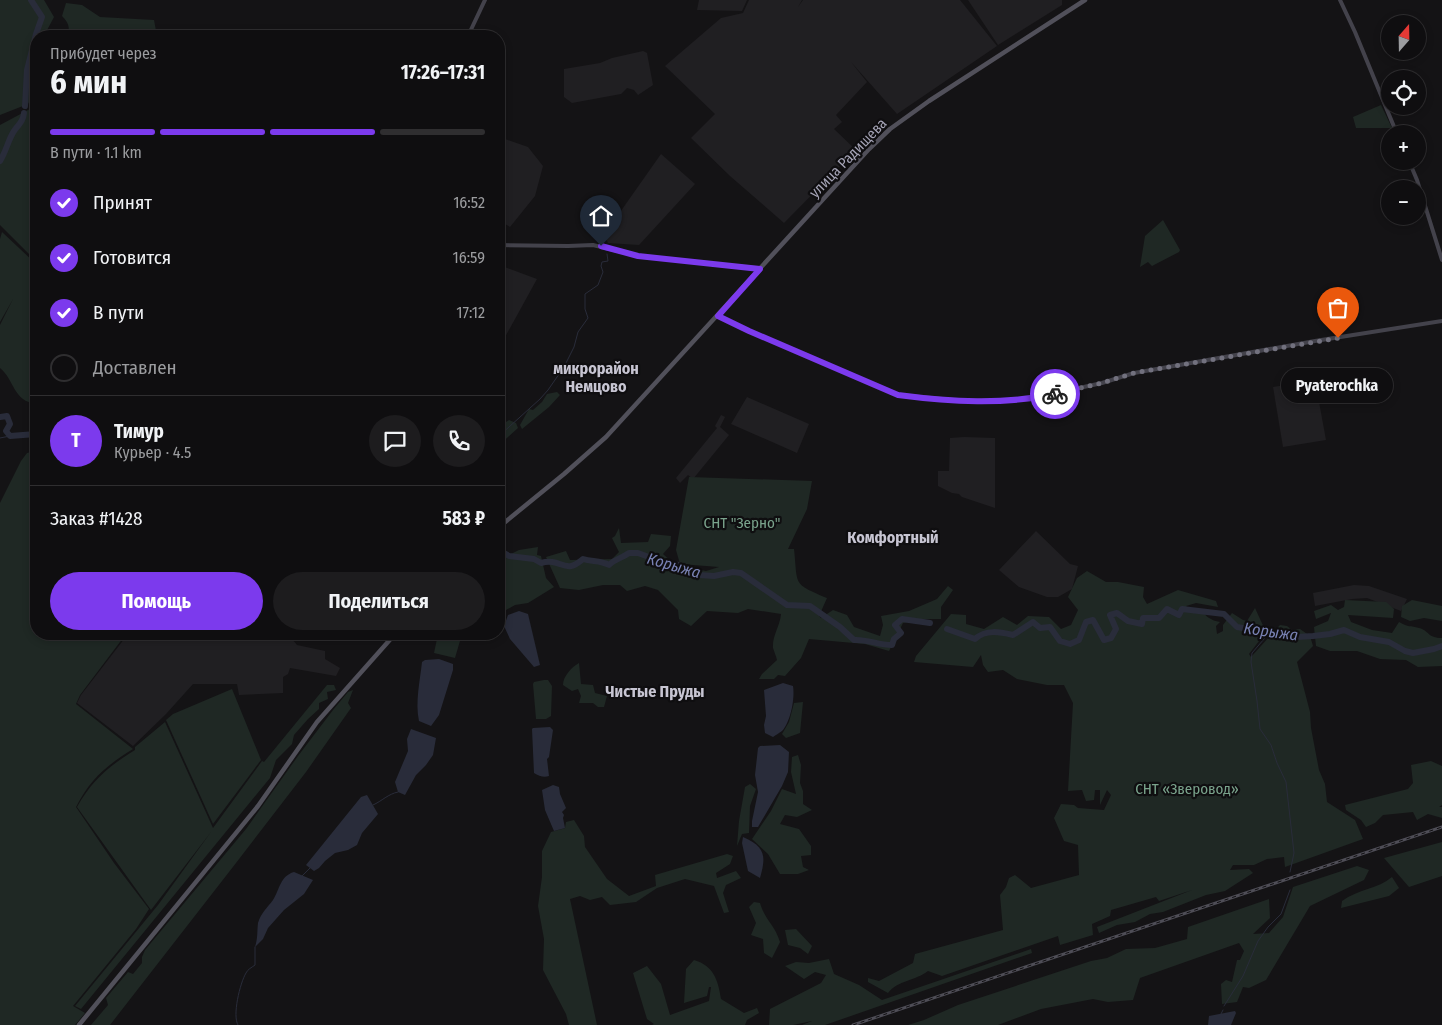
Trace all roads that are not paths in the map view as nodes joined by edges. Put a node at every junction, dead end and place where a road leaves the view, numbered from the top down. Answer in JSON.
{"nodes":[{"id":1,"x":485,"y":0,"type":"edge"},
{"id":2,"x":1085,"y":0,"type":"edge"},
{"id":3,"x":1340,"y":0,"type":"edge"},
{"id":4,"x":471,"y":30,"type":"edge"},
{"id":5,"x":1393,"y":125,"type":"edge"},
{"id":6,"x":1413,"y":170,"type":"edge"},
{"id":7,"x":505,"y":245,"type":"edge"},
{"id":8,"x":1442,"y":260,"type":"edge"},
{"id":9,"x":760,"y":269,"type":"junction"},
{"id":10,"x":718,"y":316,"type":"junction"},
{"id":11,"x":1442,"y":321,"type":"edge"},
{"id":12,"x":505,"y":522,"type":"edge"},
{"id":13,"x":390,"y":640,"type":"edge"},
{"id":14,"x":79,"y":1025,"type":"edge"}],
"edges":[{"from":1,"to":4,"type":"main road"},
{"from":2,"to":9,"type":"main road","name":"улица Радищева"},
{"from":3,"to":5,"type":"main road"},
{"from":6,"to":8,"type":"main road"},
{"from":7,"to":9,"type":"main road"},
{"from":9,"to":10,"type":"main road","name":"улица Радищева"},
{"from":10,"to":11,"type":"main road"},
{"from":10,"to":12,"type":"main road","name":"улица Радищева"},
{"from":13,"to":14,"type":"main road"}]}
